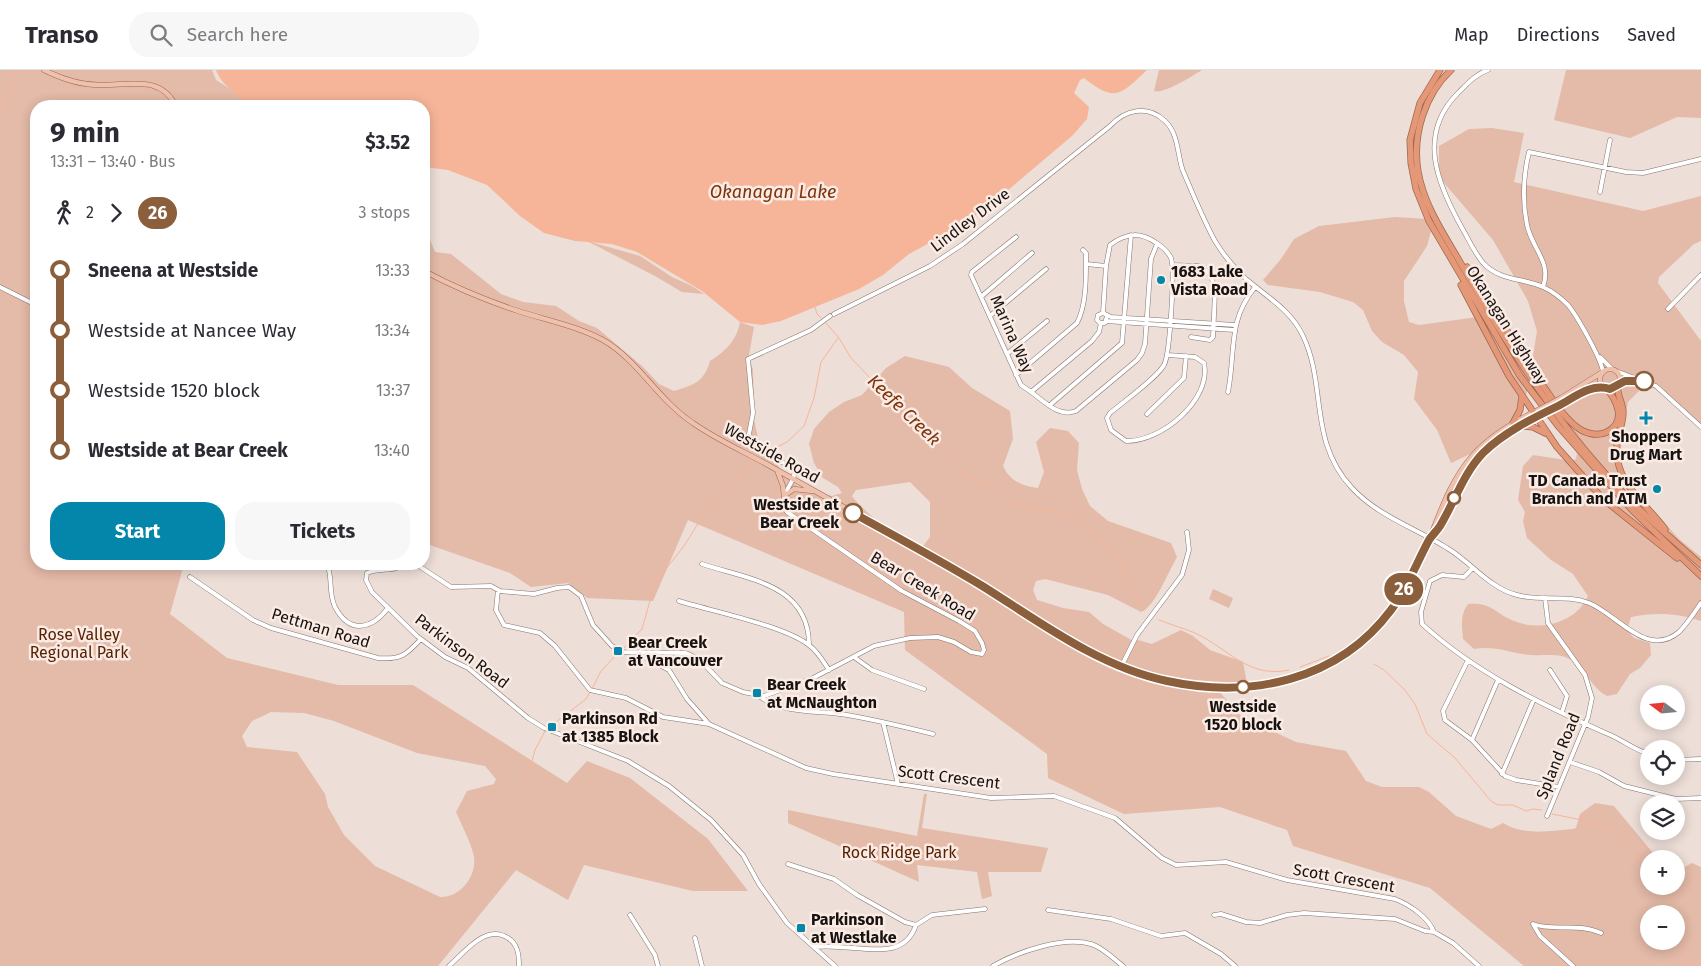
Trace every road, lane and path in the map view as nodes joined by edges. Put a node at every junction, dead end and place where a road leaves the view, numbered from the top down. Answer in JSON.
{"nodes":[{"id":1,"x":44,"y":70,"type":"edge"},
{"id":2,"x":1440,"y":70,"type":"edge"},
{"id":3,"x":1450,"y":70,"type":"edge"},
{"id":4,"x":1488,"y":70,"type":"edge"},
{"id":5,"x":171,"y":100,"type":"edge"},
{"id":6,"x":1610,"y":140,"type":"dead end"},
{"id":7,"x":1701,"y":159,"type":"edge"},
{"id":8,"x":1605,"y":168,"type":"junction"},
{"id":9,"x":1600,"y":192,"type":"dead end"},
{"id":10,"x":1443,"y":232,"type":"junction"},
{"id":11,"x":1131,"y":234,"type":"junction"},
{"id":12,"x":1436,"y":236,"type":"junction"},
{"id":13,"x":1016,"y":237,"type":"dead end"},
{"id":14,"x":1157,"y":244,"type":"junction"},
{"id":15,"x":1083,"y":250,"type":"dead end"},
{"id":16,"x":1032,"y":253,"type":"dead end"},
{"id":17,"x":1086,"y":264,"type":"junction"},
{"id":18,"x":1172,"y":265,"type":"junction"},
{"id":19,"x":1106,"y":266,"type":"junction"},
{"id":20,"x":1046,"y":269,"type":"dead end"},
{"id":21,"x":430,"y":274,"type":"edge"},
{"id":22,"x":1701,"y":275,"type":"edge"},
{"id":23,"x":0,"y":287,"type":"edge"},
{"id":24,"x":1255,"y":287,"type":"junction"},
{"id":25,"x":1543,"y":287,"type":"junction"},
{"id":26,"x":982,"y":296,"type":"junction"},
{"id":27,"x":30,"y":302,"type":"edge"},
{"id":28,"x":1668,"y":309,"type":"dead end"},
{"id":29,"x":1105,"y":314,"type":"junction"},
{"id":30,"x":990,"y":316,"type":"junction"},
{"id":31,"x":1125,"y":320,"type":"junction"},
{"id":32,"x":1046,"y":321,"type":"dead end"},
{"id":33,"x":1106,"y":321,"type":"junction"},
{"id":34,"x":1146,"y":321,"type":"junction"},
{"id":35,"x":1101,"y":323,"type":"junction"},
{"id":36,"x":1170,"y":323,"type":"junction"},
{"id":37,"x":1214,"y":326,"type":"junction"},
{"id":38,"x":1234,"y":327,"type":"junction"},
{"id":39,"x":1191,"y":337,"type":"dead end"},
{"id":40,"x":1007,"y":354,"type":"junction"},
{"id":41,"x":1597,"y":354,"type":"junction"},
{"id":42,"x":1168,"y":355,"type":"junction"},
{"id":43,"x":1186,"y":356,"type":"junction"},
{"id":44,"x":1614,"y":370,"type":"junction"},
{"id":45,"x":1603,"y":372,"type":"junction"},
{"id":46,"x":1016,"y":375,"type":"junction"},
{"id":47,"x":1645,"y":381,"type":"junction"},
{"id":48,"x":1618,"y":384,"type":"junction"},
{"id":49,"x":1604,"y":387,"type":"junction"},
{"id":50,"x":1031,"y":392,"type":"junction"},
{"id":51,"x":1228,"y":392,"type":"dead end"},
{"id":52,"x":1522,"y":396,"type":"junction"},
{"id":53,"x":1562,"y":401,"type":"junction"},
{"id":54,"x":1050,"y":405,"type":"junction"},
{"id":55,"x":1537,"y":413,"type":"junction"},
{"id":56,"x":1147,"y":414,"type":"dead end"},
{"id":57,"x":1513,"y":423,"type":"junction"},
{"id":58,"x":1521,"y":426,"type":"junction"},
{"id":59,"x":1701,"y":427,"type":"edge"},
{"id":60,"x":1550,"y":438,"type":"junction"},
{"id":61,"x":777,"y":470,"type":"junction"},
{"id":62,"x":793,"y":479,"type":"junction"},
{"id":63,"x":816,"y":492,"type":"junction"},
{"id":64,"x":784,"y":496,"type":"junction"},
{"id":65,"x":1187,"y":532,"type":"dead end"},
{"id":66,"x":1430,"y":537,"type":"junction"},
{"id":67,"x":1674,"y":540,"type":"junction"},
{"id":68,"x":702,"y":564,"type":"dead end"},
{"id":69,"x":1701,"y":565,"type":"edge"},
{"id":70,"x":1473,"y":568,"type":"junction"},
{"id":71,"x":328,"y":570,"type":"edge"},
{"id":72,"x":375,"y":570,"type":"edge"},
{"id":73,"x":425,"y":570,"type":"edge"},
{"id":74,"x":1693,"y":570,"type":"junction"},
{"id":75,"x":1701,"y":576,"type":"edge"},
{"id":76,"x":190,"y":577,"type":"dead end"},
{"id":77,"x":498,"y":590,"type":"junction"},
{"id":78,"x":1545,"y":598,"type":"junction"},
{"id":79,"x":679,"y":602,"type":"dead end"},
{"id":80,"x":1701,"y":603,"type":"edge"},
{"id":81,"x":388,"y":608,"type":"junction"},
{"id":82,"x":421,"y":639,"type":"junction"},
{"id":83,"x":809,"y":645,"type":"junction"},
{"id":84,"x":640,"y":652,"type":"junction"},
{"id":85,"x":854,"y":657,"type":"junction"},
{"id":86,"x":1468,"y":660,"type":"junction"},
{"id":87,"x":1121,"y":667,"type":"junction"},
{"id":88,"x":829,"y":670,"type":"junction"},
{"id":89,"x":1550,"y":670,"type":"dead end"},
{"id":90,"x":1498,"y":680,"type":"junction"},
{"id":91,"x":924,"y":690,"type":"dead end"},
{"id":92,"x":758,"y":695,"type":"junction"},
{"id":93,"x":1534,"y":699,"type":"junction"},
{"id":94,"x":1562,"y":712,"type":"junction"},
{"id":95,"x":884,"y":722,"type":"junction"},
{"id":96,"x":709,"y":724,"type":"junction"},
{"id":97,"x":1586,"y":724,"type":"junction"},
{"id":98,"x":933,"y":734,"type":"dead end"},
{"id":99,"x":1472,"y":740,"type":"junction"},
{"id":100,"x":1640,"y":752,"type":"edge"},
{"id":101,"x":1701,"y":759,"type":"edge"},
{"id":102,"x":1685,"y":760,"type":"edge"},
{"id":103,"x":1570,"y":762,"type":"junction"},
{"id":104,"x":1502,"y":774,"type":"junction"},
{"id":105,"x":898,"y":784,"type":"junction"},
{"id":106,"x":1559,"y":787,"type":"junction"},
{"id":107,"x":1701,"y":798,"type":"edge"},
{"id":108,"x":1547,"y":816,"type":"dead end"},
{"id":109,"x":788,"y":864,"type":"dead end"},
{"id":110,"x":985,"y":909,"type":"dead end"},
{"id":111,"x":1048,"y":910,"type":"dead end"},
{"id":112,"x":630,"y":914,"type":"dead end"},
{"id":113,"x":1214,"y":915,"type":"dead end"},
{"id":114,"x":916,"y":924,"type":"junction"},
{"id":115,"x":1434,"y":932,"type":"junction"},
{"id":116,"x":1601,"y":933,"type":"dead end"},
{"id":117,"x":694,"y":938,"type":"dead end"},
{"id":118,"x":814,"y":947,"type":"junction"},
{"id":119,"x":907,"y":949,"type":"dead end"},
{"id":120,"x":864,"y":954,"type":"dead end"},
{"id":121,"x":450,"y":966,"type":"edge"},
{"id":122,"x":518,"y":966,"type":"edge"},
{"id":123,"x":658,"y":966,"type":"edge"},
{"id":124,"x":702,"y":966,"type":"edge"},
{"id":125,"x":835,"y":966,"type":"edge"},
{"id":126,"x":993,"y":966,"type":"edge"},
{"id":127,"x":1123,"y":966,"type":"edge"},
{"id":128,"x":1235,"y":966,"type":"edge"},
{"id":129,"x":1479,"y":966,"type":"edge"},
{"id":130,"x":1573,"y":966,"type":"edge"}],
"edges":[{"from":1,"to":5,"type":"main road"},
{"from":2,"to":12,"type":"highway","name":"Okanagan Highway"},
{"from":3,"to":10,"type":"highway","name":"Okanagan Highway"},
{"from":4,"to":25,"type":"street"},
{"from":6,"to":8,"type":"street"},
{"from":7,"to":8,"type":"street"},
{"from":8,"to":9,"type":"street"},
{"from":8,"to":25,"type":"street"},
{"from":10,"to":49,"type":"highway"},
{"from":10,"to":67,"type":"highway","name":"Okanagan Highway"},
{"from":11,"to":14,"type":"street"},
{"from":11,"to":19,"type":"street"},
{"from":11,"to":31,"type":"street"},
{"from":12,"to":52,"type":"highway"},
{"from":12,"to":74,"type":"highway","name":"Okanagan Highway"},
{"from":13,"to":26,"type":"street","name":"Marina Way"},
{"from":14,"to":18,"type":"street"},
{"from":14,"to":34,"type":"street"},
{"from":15,"to":17,"type":"street"},
{"from":16,"to":26,"type":"street"},
{"from":17,"to":19,"type":"street"},
{"from":17,"to":46,"type":"street"},
{"from":18,"to":36,"type":"street"},
{"from":18,"to":37,"type":"street"},
{"from":19,"to":29,"type":"street"},
{"from":20,"to":30,"type":"street"},
{"from":21,"to":61,"type":"main road","name":"Westside Road"},
{"from":22,"to":28,"type":"street"},
{"from":23,"to":27,"type":"street"},
{"from":24,"to":38,"type":"street"},
{"from":24,"to":62,"type":"street","name":"Lindley Drive"},
{"from":24,"to":66,"type":"street","name":"Lindley Drive"},
{"from":25,"to":41,"type":"street"},
{"from":26,"to":30,"type":"street","name":"Marina Way"},
{"from":29,"to":31,"type":"street"},
{"from":29,"to":33,"type":"street"},
{"from":29,"to":35,"type":"street","name":"Marina Way"},
{"from":30,"to":40,"type":"street","name":"Marina Way"},
{"from":31,"to":33,"type":"street"},
{"from":31,"to":34,"type":"street"},
{"from":31,"to":54,"type":"street"},
{"from":32,"to":40,"type":"street"},
{"from":33,"to":35,"type":"street"},
{"from":34,"to":36,"type":"street"},
{"from":34,"to":54,"type":"street"},
{"from":35,"to":50,"type":"street","name":"Marina Way"},
{"from":36,"to":37,"type":"street"},
{"from":36,"to":42,"type":"street"},
{"from":37,"to":38,"type":"street"},
{"from":37,"to":39,"type":"street"},
{"from":38,"to":51,"type":"street"},
{"from":40,"to":46,"type":"street","name":"Marina Way"},
{"from":41,"to":44,"type":"street"},
{"from":41,"to":45,"type":"street"},
{"from":42,"to":43,"type":"street"},
{"from":42,"to":43,"type":"street"},
{"from":43,"to":56,"type":"street"},
{"from":44,"to":45,"type":"main road"},
{"from":44,"to":47,"type":"street"},
{"from":44,"to":48,"type":"main road"},
{"from":45,"to":49,"type":"main road"},
{"from":45,"to":53,"type":"main road","name":"Westside Road"},
{"from":46,"to":50,"type":"street","name":"Marina Way"},
{"from":47,"to":48,"type":"street"},
{"from":47,"to":59,"type":"street"},
{"from":48,"to":49,"type":"main road"},
{"from":48,"to":67,"type":"highway"},
{"from":49,"to":53,"type":"main road","name":"Westside Road"},
{"from":50,"to":54,"type":"street"},
{"from":52,"to":55,"type":"highway"},
{"from":52,"to":57,"type":"highway"},
{"from":53,"to":55,"type":"main road","name":"Westside Road","bridge":true},
{"from":55,"to":57,"type":"main road","name":"Westside Road"},
{"from":55,"to":58,"type":"main road","name":"Westside Road"},
{"from":55,"to":60,"type":"highway"},
{"from":57,"to":66,"type":"main road","name":"Westside Road"},
{"from":58,"to":60,"type":"highway"},
{"from":58,"to":66,"type":"main road","name":"Westside Road"},
{"from":60,"to":74,"type":"highway"},
{"from":61,"to":62,"type":"main road","name":"Westside Road"},
{"from":61,"to":64,"type":"main road"},
{"from":62,"to":63,"type":"main road","name":"Westside Road"},
{"from":62,"to":64,"type":"street"},
{"from":63,"to":64,"type":"main road"},
{"from":63,"to":87,"type":"main road","name":"Westside Road"},
{"from":64,"to":85,"type":"street","name":"Bear Creek Road"},
{"from":65,"to":87,"type":"street"},
{"from":66,"to":70,"type":"street","name":"Lindley Drive"},
{"from":66,"to":87,"type":"main road","name":"Westside Road"},
{"from":67,"to":69,"type":"highway","name":"Okanagan Highway"},
{"from":68,"to":83,"type":"street"},
{"from":70,"to":78,"type":"street","name":"Lindley Drive"},
{"from":70,"to":86,"type":"street"},
{"from":71,"to":81,"type":"street"},
{"from":72,"to":81,"type":"street","name":"Parkinson Road"},
{"from":73,"to":77,"type":"street","name":"Bear Creek Road"},
{"from":74,"to":75,"type":"highway","name":"Okanagan Highway"},
{"from":76,"to":82,"type":"street","name":"Pettman Road"},
{"from":77,"to":84,"type":"street","name":"Bear Creek Road"},
{"from":77,"to":96,"type":"street","name":"Scott Crescent"},
{"from":78,"to":80,"type":"street","name":"Lindley Drive"},
{"from":78,"to":97,"type":"street","name":"Spland Road"},
{"from":79,"to":83,"type":"street"},
{"from":81,"to":82,"type":"street","name":"Parkinson Road"},
{"from":82,"to":118,"type":"street","name":"Parkinson Road"},
{"from":83,"to":88,"type":"street"},
{"from":84,"to":92,"type":"street","name":"Bear Creek Road"},
{"from":84,"to":96,"type":"street"},
{"from":85,"to":88,"type":"street","name":"Bear Creek Road"},
{"from":85,"to":91,"type":"street"},
{"from":86,"to":90,"type":"street"},
{"from":86,"to":99,"type":"street"},
{"from":88,"to":92,"type":"street","name":"Bear Creek Road"},
{"from":89,"to":94,"type":"street"},
{"from":90,"to":93,"type":"street"},
{"from":90,"to":99,"type":"street"},
{"from":92,"to":95,"type":"street"},
{"from":93,"to":94,"type":"street"},
{"from":93,"to":104,"type":"street"},
{"from":94,"to":97,"type":"street"},
{"from":95,"to":98,"type":"street"},
{"from":95,"to":105,"type":"street"},
{"from":96,"to":105,"type":"street","name":"Scott Crescent"},
{"from":97,"to":100,"type":"street"},
{"from":97,"to":103,"type":"street","name":"Spland Road"},
{"from":99,"to":104,"type":"street"},
{"from":101,"to":102,"type":"street"},
{"from":103,"to":106,"type":"street","name":"Spland Road"},
{"from":103,"to":107,"type":"street"},
{"from":104,"to":106,"type":"street"},
{"from":105,"to":115,"type":"street","name":"Scott Crescent"},
{"from":106,"to":108,"type":"street","name":"Spland Road"},
{"from":109,"to":114,"type":"street"},
{"from":110,"to":114,"type":"street"},
{"from":111,"to":128,"type":"street"},
{"from":112,"to":123,"type":"street"},
{"from":113,"to":115,"type":"street"},
{"from":114,"to":119,"type":"street"},
{"from":115,"to":129,"type":"street"},
{"from":116,"to":130,"type":"street"},
{"from":117,"to":124,"type":"street"},
{"from":118,"to":120,"type":"street"},
{"from":118,"to":125,"type":"street","name":"Parkinson Road"},
{"from":121,"to":122,"type":"street"},
{"from":126,"to":127,"type":"street"}]}
